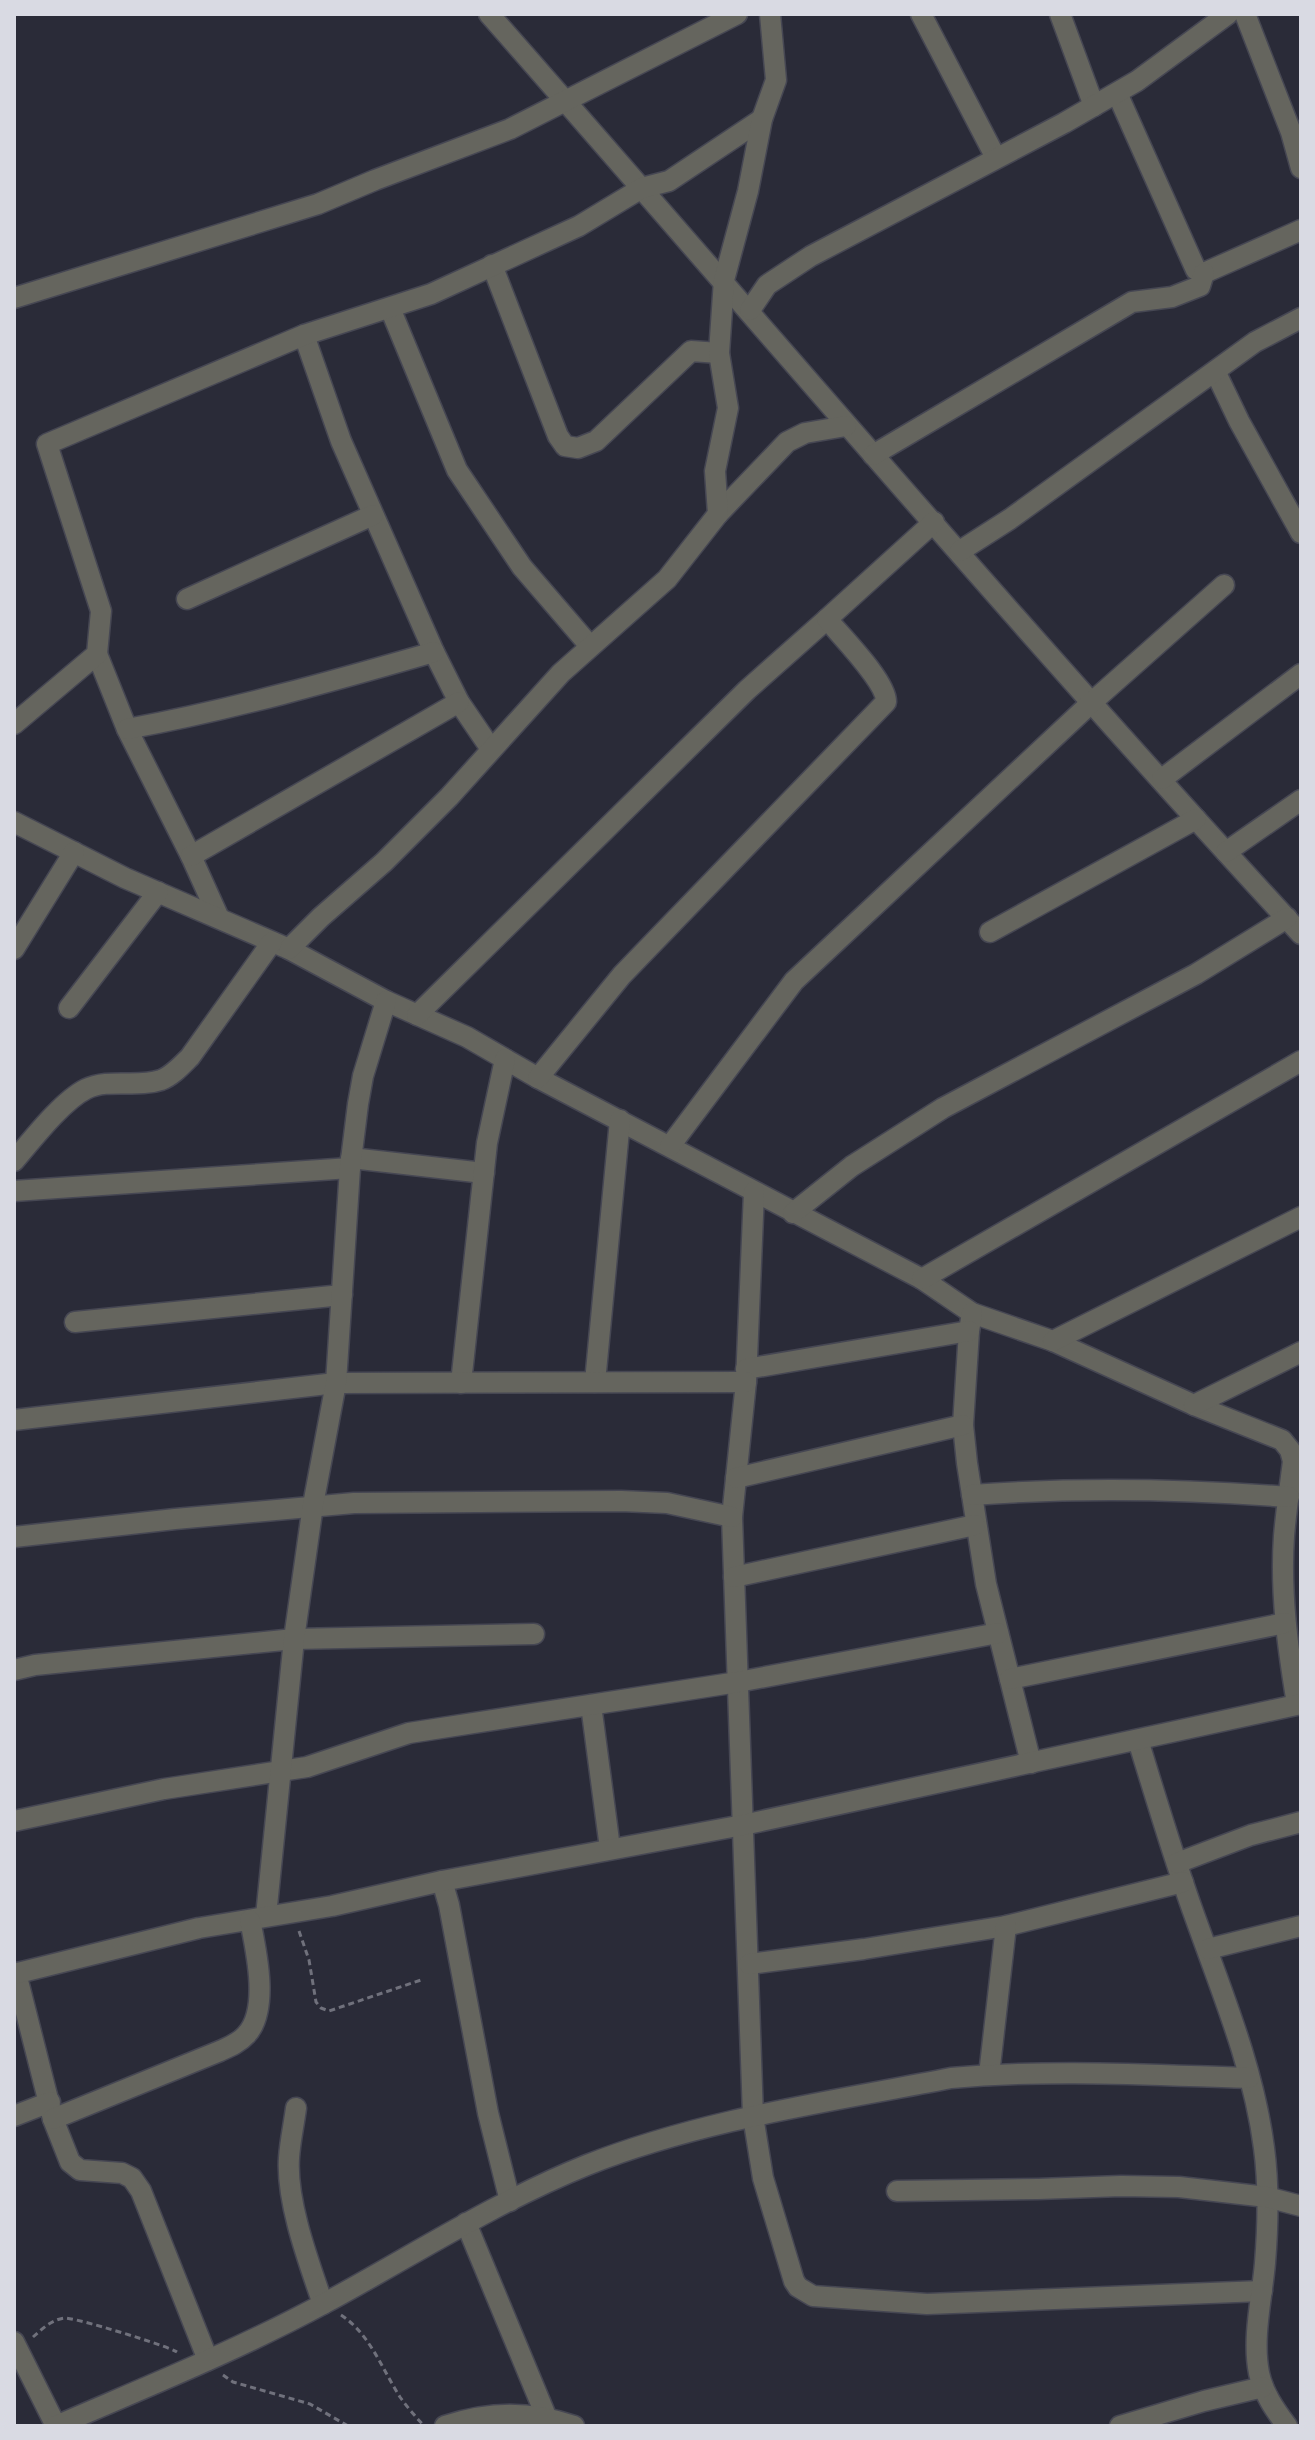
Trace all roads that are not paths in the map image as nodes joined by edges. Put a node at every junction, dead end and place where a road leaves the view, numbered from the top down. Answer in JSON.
{"nodes":[{"id":1,"x":489,"y":14,"type":"edge"},
{"id":2,"x":737,"y":14,"type":"edge"},
{"id":3,"x":770,"y":14,"type":"edge"},
{"id":4,"x":921,"y":14,"type":"edge"},
{"id":5,"x":1060,"y":14,"type":"edge"},
{"id":6,"x":1228,"y":14,"type":"edge"},
{"id":7,"x":1245,"y":14,"type":"edge"},
{"id":8,"x":1117,"y":93,"type":"junction"},
{"id":9,"x":565,"y":100,"type":"junction"},
{"id":10,"x":1094,"y":106,"type":"junction"},
{"id":11,"x":762,"y":119,"type":"junction"},
{"id":12,"x":996,"y":158,"type":"junction"},
{"id":13,"x":1301,"y":168,"type":"edge"},
{"id":14,"x":642,"y":188,"type":"junction"},
{"id":15,"x":1301,"y":230,"type":"edge"},
{"id":16,"x":492,"y":265,"type":"junction"},
{"id":17,"x":1204,"y":273,"type":"junction"},
{"id":18,"x":724,"y":280,"type":"junction"},
{"id":19,"x":14,"y":298,"type":"edge"},
{"id":20,"x":390,"y":308,"type":"junction"},
{"id":21,"x":750,"y":310,"type":"junction"},
{"id":22,"x":1301,"y":318,"type":"edge"},
{"id":23,"x":304,"y":335,"type":"junction"},
{"id":24,"x":719,"y":353,"type":"junction"},
{"id":25,"x":1216,"y":373,"type":"junction"},
{"id":26,"x":846,"y":426,"type":"junction"},
{"id":27,"x":873,"y":455,"type":"junction"},
{"id":28,"x":718,"y":514,"type":"junction"},
{"id":29,"x":373,"y":515,"type":"junction"},
{"id":30,"x":934,"y":522,"type":"junction"},
{"id":31,"x":1301,"y":533,"type":"edge"},
{"id":32,"x":960,"y":551,"type":"junction"},
{"id":33,"x":1224,"y":585,"type":"dead end"},
{"id":34,"x":187,"y":599,"type":"dead end"},
{"id":35,"x":827,"y":619,"type":"junction"},
{"id":36,"x":590,"y":646,"type":"junction"},
{"id":37,"x":434,"y":652,"type":"junction"},
{"id":38,"x":97,"y":654,"type":"junction"},
{"id":39,"x":1301,"y":674,"type":"edge"},
{"id":40,"x":459,"y":702,"type":"junction"},
{"id":41,"x":1091,"y":703,"type":"junction"},
{"id":42,"x":14,"y":724,"type":"edge"},
{"id":43,"x":127,"y":729,"type":"junction"},
{"id":44,"x":491,"y":749,"type":"junction"},
{"id":45,"x":1162,"y":779,"type":"junction"},
{"id":46,"x":1301,"y":800,"type":"edge"},
{"id":47,"x":1196,"y":819,"type":"junction"},
{"id":48,"x":14,"y":822,"type":"edge"},
{"id":49,"x":74,"y":852,"type":"junction"},
{"id":50,"x":1226,"y":852,"type":"junction"},
{"id":51,"x":191,"y":856,"type":"junction"},
{"id":52,"x":158,"y":892,"type":"junction"},
{"id":53,"x":219,"y":918,"type":"junction"},
{"id":54,"x":1297,"y":930,"type":"edge"},
{"id":55,"x":990,"y":932,"type":"dead end"},
{"id":56,"x":280,"y":945,"type":"junction"},
{"id":57,"x":14,"y":949,"type":"edge"},
{"id":58,"x":386,"y":1001,"type":"junction"},
{"id":59,"x":69,"y":1008,"type":"dead end"},
{"id":60,"x":417,"y":1015,"type":"junction"},
{"id":61,"x":505,"y":1059,"type":"junction"},
{"id":62,"x":1301,"y":1061,"type":"edge"},
{"id":63,"x":538,"y":1078,"type":"junction"},
{"id":64,"x":620,"y":1120,"type":"junction"},
{"id":65,"x":670,"y":1146,"type":"junction"},
{"id":66,"x":14,"y":1161,"type":"edge"},
{"id":67,"x":351,"y":1163,"type":"junction"},
{"id":68,"x":484,"y":1173,"type":"junction"},
{"id":69,"x":14,"y":1191,"type":"edge"},
{"id":70,"x":754,"y":1192,"type":"junction"},
{"id":71,"x":793,"y":1213,"type":"junction"},
{"id":72,"x":1301,"y":1217,"type":"edge"},
{"id":73,"x":922,"y":1279,"type":"junction"},
{"id":74,"x":342,"y":1295,"type":"junction"},
{"id":75,"x":75,"y":1322,"type":"dead end"},
{"id":76,"x":971,"y":1322,"type":"junction"},
{"id":77,"x":1053,"y":1341,"type":"junction"},
{"id":78,"x":1301,"y":1352,"type":"edge"},
{"id":79,"x":746,"y":1375,"type":"junction"},
{"id":80,"x":595,"y":1382,"type":"junction"},
{"id":81,"x":336,"y":1383,"type":"junction"},
{"id":82,"x":461,"y":1383,"type":"junction"},
{"id":83,"x":1194,"y":1405,"type":"junction"},
{"id":84,"x":15,"y":1416,"type":"edge"},
{"id":85,"x":963,"y":1425,"type":"junction"},
{"id":86,"x":1297,"y":1460,"type":"edge"},
{"id":87,"x":736,"y":1478,"type":"junction"},
{"id":88,"x":972,"y":1495,"type":"junction"},
{"id":89,"x":1289,"y":1497,"type":"junction"},
{"id":90,"x":313,"y":1505,"type":"junction"},
{"id":91,"x":732,"y":1517,"type":"junction"},
{"id":92,"x":975,"y":1525,"type":"junction"},
{"id":93,"x":14,"y":1537,"type":"edge"},
{"id":94,"x":734,"y":1577,"type":"junction"},
{"id":95,"x":1285,"y":1623,"type":"junction"},
{"id":96,"x":998,"y":1633,"type":"junction"},
{"id":97,"x":534,"y":1634,"type":"dead end"},
{"id":98,"x":294,"y":1639,"type":"junction"},
{"id":99,"x":14,"y":1670,"type":"edge"},
{"id":100,"x":1010,"y":1679,"type":"junction"},
{"id":101,"x":738,"y":1682,"type":"junction"},
{"id":102,"x":1299,"y":1704,"type":"edge"},
{"id":103,"x":591,"y":1705,"type":"junction"},
{"id":104,"x":1138,"y":1740,"type":"junction"},
{"id":105,"x":1031,"y":1763,"type":"junction"},
{"id":106,"x":279,"y":1772,"type":"junction"},
{"id":107,"x":14,"y":1821,"type":"edge"},
{"id":108,"x":1301,"y":1822,"type":"edge"},
{"id":109,"x":743,"y":1825,"type":"junction"},
{"id":110,"x":610,"y":1848,"type":"junction"},
{"id":111,"x":1180,"y":1872,"type":"junction"},
{"id":112,"x":442,"y":1881,"type":"junction"},
{"id":113,"x":258,"y":1918,"type":"junction"},
{"id":114,"x":1006,"y":1926,"type":"junction"},
{"id":115,"x":1301,"y":1926,"type":"edge"},
{"id":116,"x":1208,"y":1949,"type":"junction"},
{"id":117,"x":749,"y":1964,"type":"junction"},
{"id":118,"x":15,"y":1974,"type":"edge"},
{"id":119,"x":989,"y":2075,"type":"junction"},
{"id":120,"x":1249,"y":2078,"type":"junction"},
{"id":121,"x":296,"y":2108,"type":"dead end"},
{"id":122,"x":52,"y":2111,"type":"junction"},
{"id":123,"x":14,"y":2116,"type":"edge"},
{"id":124,"x":753,"y":2116,"type":"junction"},
{"id":125,"x":897,"y":2191,"type":"dead end"},
{"id":126,"x":1267,"y":2197,"type":"junction"},
{"id":127,"x":510,"y":2201,"type":"junction"},
{"id":128,"x":1301,"y":2206,"type":"edge"},
{"id":129,"x":466,"y":2223,"type":"junction"},
{"id":130,"x":1262,"y":2291,"type":"junction"},
{"id":131,"x":323,"y":2304,"type":"junction"},
{"id":132,"x":18,"y":2357,"type":"edge"},
{"id":133,"x":202,"y":2363,"type":"junction"},
{"id":134,"x":1263,"y":2387,"type":"junction"},
{"id":135,"x":546,"y":2416,"type":"junction"},
{"id":136,"x":1132,"y":2425,"type":"edge"},
{"id":137,"x":56,"y":2426,"type":"edge"},
{"id":138,"x":445,"y":2426,"type":"edge"},
{"id":139,"x":574,"y":2426,"type":"edge"},
{"id":140,"x":1287,"y":2426,"type":"edge"}],
"edges":[{"from":1,"to":9,"type":"street"},
{"from":2,"to":9,"type":"street"},
{"from":3,"to":11,"type":"street"},
{"from":4,"to":12,"type":"street"},
{"from":5,"to":10,"type":"street"},
{"from":6,"to":8,"type":"street"},
{"from":7,"to":13,"type":"street"},
{"from":8,"to":10,"type":"street"},
{"from":8,"to":17,"type":"street"},
{"from":9,"to":14,"type":"street"},
{"from":9,"to":19,"type":"street"},
{"from":10,"to":12,"type":"street"},
{"from":11,"to":14,"type":"street"},
{"from":11,"to":18,"type":"street"},
{"from":12,"to":21,"type":"street"},
{"from":14,"to":16,"type":"street"},
{"from":14,"to":18,"type":"street"},
{"from":15,"to":17,"type":"street"},
{"from":16,"to":20,"type":"street"},
{"from":16,"to":24,"type":"street"},
{"from":17,"to":27,"type":"street"},
{"from":18,"to":21,"type":"street"},
{"from":18,"to":24,"type":"street"},
{"from":20,"to":23,"type":"street"},
{"from":20,"to":36,"type":"street"},
{"from":21,"to":26,"type":"street"},
{"from":22,"to":25,"type":"street"},
{"from":23,"to":29,"type":"street"},
{"from":23,"to":38,"type":"street"},
{"from":24,"to":28,"type":"street"},
{"from":25,"to":31,"type":"street"},
{"from":25,"to":32,"type":"street"},
{"from":26,"to":27,"type":"street"},
{"from":26,"to":28,"type":"street"},
{"from":27,"to":30,"type":"street"},
{"from":28,"to":36,"type":"street"},
{"from":29,"to":34,"type":"street"},
{"from":29,"to":37,"type":"street"},
{"from":30,"to":32,"type":"street"},
{"from":30,"to":35,"type":"street"},
{"from":32,"to":41,"type":"street"},
{"from":33,"to":41,"type":"street"},
{"from":35,"to":60,"type":"street"},
{"from":35,"to":63,"type":"street"},
{"from":36,"to":44,"type":"street"},
{"from":37,"to":40,"type":"street"},
{"from":37,"to":43,"type":"street"},
{"from":38,"to":42,"type":"street"},
{"from":38,"to":43,"type":"street"},
{"from":39,"to":45,"type":"street"},
{"from":40,"to":44,"type":"street"},
{"from":40,"to":51,"type":"street"},
{"from":41,"to":45,"type":"street"},
{"from":41,"to":65,"type":"street"},
{"from":43,"to":51,"type":"street"},
{"from":44,"to":56,"type":"street"},
{"from":45,"to":47,"type":"street"},
{"from":46,"to":50,"type":"street"},
{"from":47,"to":50,"type":"street"},
{"from":47,"to":55,"type":"street"},
{"from":48,"to":49,"type":"street"},
{"from":49,"to":52,"type":"street"},
{"from":49,"to":57,"type":"street"},
{"from":50,"to":54,"type":"street"},
{"from":51,"to":53,"type":"street"},
{"from":52,"to":53,"type":"street"},
{"from":52,"to":59,"type":"street"},
{"from":53,"to":56,"type":"street"},
{"from":54,"to":71,"type":"street"},
{"from":56,"to":58,"type":"street"},
{"from":56,"to":66,"type":"street"},
{"from":58,"to":60,"type":"street"},
{"from":58,"to":67,"type":"street"},
{"from":60,"to":61,"type":"street"},
{"from":61,"to":63,"type":"street"},
{"from":61,"to":68,"type":"street"},
{"from":62,"to":73,"type":"street"},
{"from":63,"to":64,"type":"street"},
{"from":64,"to":65,"type":"street"},
{"from":64,"to":80,"type":"street"},
{"from":65,"to":70,"type":"street"},
{"from":67,"to":68,"type":"street"},
{"from":67,"to":69,"type":"street"},
{"from":67,"to":74,"type":"street"},
{"from":68,"to":82,"type":"street"},
{"from":70,"to":71,"type":"street"},
{"from":70,"to":79,"type":"street"},
{"from":71,"to":73,"type":"street"},
{"from":72,"to":77,"type":"street"},
{"from":73,"to":76,"type":"street"},
{"from":74,"to":75,"type":"street"},
{"from":74,"to":81,"type":"street"},
{"from":76,"to":77,"type":"street"},
{"from":76,"to":79,"type":"street"},
{"from":76,"to":85,"type":"street"},
{"from":77,"to":83,"type":"street"},
{"from":78,"to":83,"type":"street"},
{"from":79,"to":80,"type":"street"},
{"from":79,"to":87,"type":"street"},
{"from":80,"to":82,"type":"street"},
{"from":81,"to":82,"type":"street"},
{"from":81,"to":84,"type":"street"},
{"from":81,"to":90,"type":"street"},
{"from":83,"to":86,"type":"street"},
{"from":85,"to":87,"type":"street"},
{"from":85,"to":88,"type":"street"},
{"from":86,"to":89,"type":"street"},
{"from":87,"to":91,"type":"street"},
{"from":88,"to":89,"type":"street"},
{"from":88,"to":92,"type":"street"},
{"from":89,"to":95,"type":"street"},
{"from":90,"to":91,"type":"street"},
{"from":90,"to":93,"type":"street"},
{"from":90,"to":98,"type":"street"},
{"from":91,"to":94,"type":"street"},
{"from":92,"to":94,"type":"street"},
{"from":92,"to":96,"type":"street"},
{"from":94,"to":101,"type":"street"},
{"from":95,"to":100,"type":"street"},
{"from":95,"to":102,"type":"street"},
{"from":96,"to":100,"type":"street"},
{"from":96,"to":101,"type":"street"},
{"from":97,"to":98,"type":"street"},
{"from":98,"to":99,"type":"street"},
{"from":98,"to":106,"type":"street"},
{"from":100,"to":105,"type":"street"},
{"from":101,"to":103,"type":"street"},
{"from":101,"to":109,"type":"street"},
{"from":102,"to":104,"type":"street"},
{"from":103,"to":106,"type":"street"},
{"from":103,"to":110,"type":"street"},
{"from":104,"to":105,"type":"street"},
{"from":104,"to":111,"type":"street"},
{"from":105,"to":109,"type":"street"},
{"from":106,"to":107,"type":"street"},
{"from":106,"to":113,"type":"street"},
{"from":108,"to":111,"type":"street"},
{"from":109,"to":110,"type":"street"},
{"from":109,"to":117,"type":"street"},
{"from":110,"to":112,"type":"street"},
{"from":111,"to":114,"type":"street"},
{"from":111,"to":116,"type":"street"},
{"from":112,"to":113,"type":"street"},
{"from":112,"to":127,"type":"street"},
{"from":113,"to":118,"type":"street"},
{"from":113,"to":122,"type":"street"},
{"from":114,"to":117,"type":"street"},
{"from":114,"to":119,"type":"street"},
{"from":115,"to":116,"type":"street"},
{"from":116,"to":120,"type":"street"},
{"from":117,"to":124,"type":"street"},
{"from":118,"to":122,"type":"street"},
{"from":119,"to":120,"type":"street"},
{"from":119,"to":124,"type":"street"},
{"from":120,"to":126,"type":"street"},
{"from":121,"to":131,"type":"street"},
{"from":122,"to":123,"type":"street"},
{"from":122,"to":133,"type":"street"},
{"from":124,"to":127,"type":"street"},
{"from":124,"to":130,"type":"street"},
{"from":125,"to":126,"type":"street"},
{"from":126,"to":128,"type":"street"},
{"from":126,"to":130,"type":"street"},
{"from":127,"to":129,"type":"street"},
{"from":129,"to":131,"type":"street"},
{"from":129,"to":135,"type":"street"},
{"from":130,"to":134,"type":"street"},
{"from":131,"to":133,"type":"street"},
{"from":132,"to":137,"type":"street"},
{"from":133,"to":137,"type":"street"},
{"from":134,"to":136,"type":"street"},
{"from":134,"to":140,"type":"street"},
{"from":135,"to":138,"type":"street"},
{"from":135,"to":139,"type":"street"}]}
